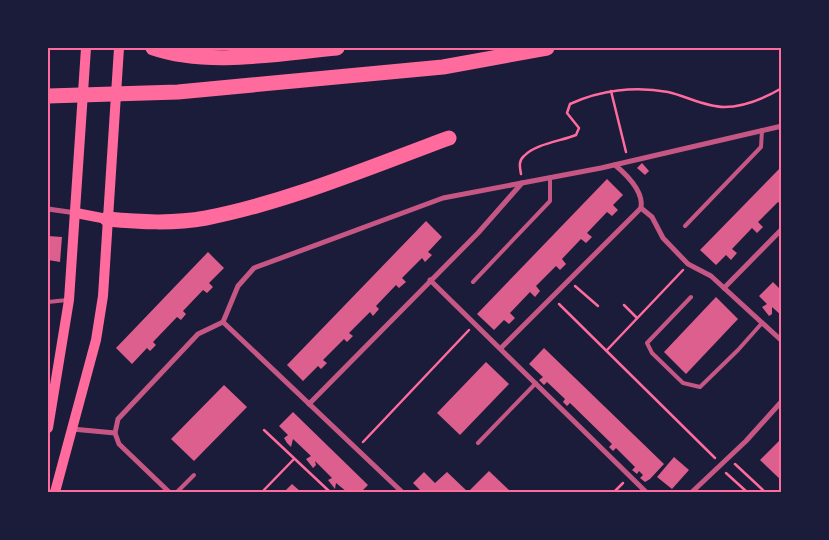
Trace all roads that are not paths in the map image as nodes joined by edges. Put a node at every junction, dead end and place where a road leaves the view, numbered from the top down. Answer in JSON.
{"nodes":[{"id":1,"x":153,"y":48,"type":"edge"},
{"id":2,"x":338,"y":48,"type":"edge"},
{"id":3,"x":545,"y":48,"type":"edge"},
{"id":4,"x":86,"y":50,"type":"edge"},
{"id":5,"x":119,"y":50,"type":"edge"},
{"id":6,"x":48,"y":96,"type":"edge"},
{"id":7,"x":782,"y":126,"type":"edge"},
{"id":8,"x":762,"y":130,"type":"junction"},
{"id":9,"x":449,"y":138,"type":"dead end"},
{"id":10,"x":615,"y":165,"type":"junction"},
{"id":11,"x":550,"y":178,"type":"junction"},
{"id":12,"x":522,"y":183,"type":"junction"},
{"id":13,"x":641,"y":208,"type":"junction"},
{"id":14,"x":48,"y":209,"type":"edge"},
{"id":15,"x":76,"y":213,"type":"junction"},
{"id":16,"x":107,"y":220,"type":"junction"},
{"id":17,"x":685,"y":226,"type":"dead end"},
{"id":18,"x":782,"y":229,"type":"edge"},
{"id":19,"x":430,"y":280,"type":"junction"},
{"id":20,"x":473,"y":282,"type":"dead end"},
{"id":21,"x":724,"y":288,"type":"junction"},
{"id":22,"x":692,"y":298,"type":"dead end"},
{"id":23,"x":69,"y":300,"type":"junction"},
{"id":24,"x":48,"y":302,"type":"edge"},
{"id":25,"x":223,"y":322,"type":"junction"},
{"id":26,"x":762,"y":323,"type":"junction"},
{"id":27,"x":782,"y":341,"type":"edge"},
{"id":28,"x":501,"y":348,"type":"junction"},
{"id":29,"x":536,"y":383,"type":"junction"},
{"id":30,"x":782,"y":401,"type":"edge"},
{"id":31,"x":309,"y":404,"type":"junction"},
{"id":32,"x":48,"y":428,"type":"edge"},
{"id":33,"x":72,"y":429,"type":"junction"},
{"id":34,"x":115,"y":433,"type":"junction"},
{"id":35,"x":478,"y":443,"type":"dead end"},
{"id":36,"x":194,"y":474,"type":"dead end"},
{"id":37,"x":55,"y":492,"type":"edge"},
{"id":38,"x":169,"y":492,"type":"edge"},
{"id":39,"x":177,"y":492,"type":"edge"},
{"id":40,"x":402,"y":492,"type":"edge"},
{"id":41,"x":646,"y":492,"type":"edge"},
{"id":42,"x":692,"y":492,"type":"edge"}],
"edges":[{"from":1,"to":2,"type":"highway"},
{"from":3,"to":6,"type":"highway"},
{"from":4,"to":15,"type":"main road"},
{"from":5,"to":16,"type":"main road"},
{"from":7,"to":8,"type":"street"},
{"from":8,"to":10,"type":"street"},
{"from":8,"to":17,"type":"lane"},
{"from":9,"to":16,"type":"highway"},
{"from":10,"to":11,"type":"street"},
{"from":10,"to":13,"type":"street"},
{"from":11,"to":12,"type":"street"},
{"from":11,"to":20,"type":"lane"},
{"from":12,"to":19,"type":"street"},
{"from":12,"to":25,"type":"street"},
{"from":13,"to":21,"type":"street"},
{"from":13,"to":28,"type":"street"},
{"from":14,"to":15,"type":"street"},
{"from":15,"to":16,"type":"main road"},
{"from":15,"to":23,"type":"main road"},
{"from":16,"to":33,"type":"main road"},
{"from":18,"to":21,"type":"street"},
{"from":19,"to":28,"type":"street"},
{"from":19,"to":31,"type":"street"},
{"from":21,"to":26,"type":"street"},
{"from":22,"to":26,"type":"lane"},
{"from":23,"to":24,"type":"lane"},
{"from":23,"to":32,"type":"main road"},
{"from":25,"to":31,"type":"street"},
{"from":25,"to":34,"type":"street"},
{"from":26,"to":27,"type":"street"},
{"from":28,"to":29,"type":"street"},
{"from":29,"to":35,"type":"lane"},
{"from":29,"to":41,"type":"street"},
{"from":30,"to":42,"type":"street"},
{"from":31,"to":40,"type":"street"},
{"from":33,"to":34,"type":"street"},
{"from":33,"to":37,"type":"main road"},
{"from":34,"to":38,"type":"street"},
{"from":36,"to":39,"type":"lane"}]}
